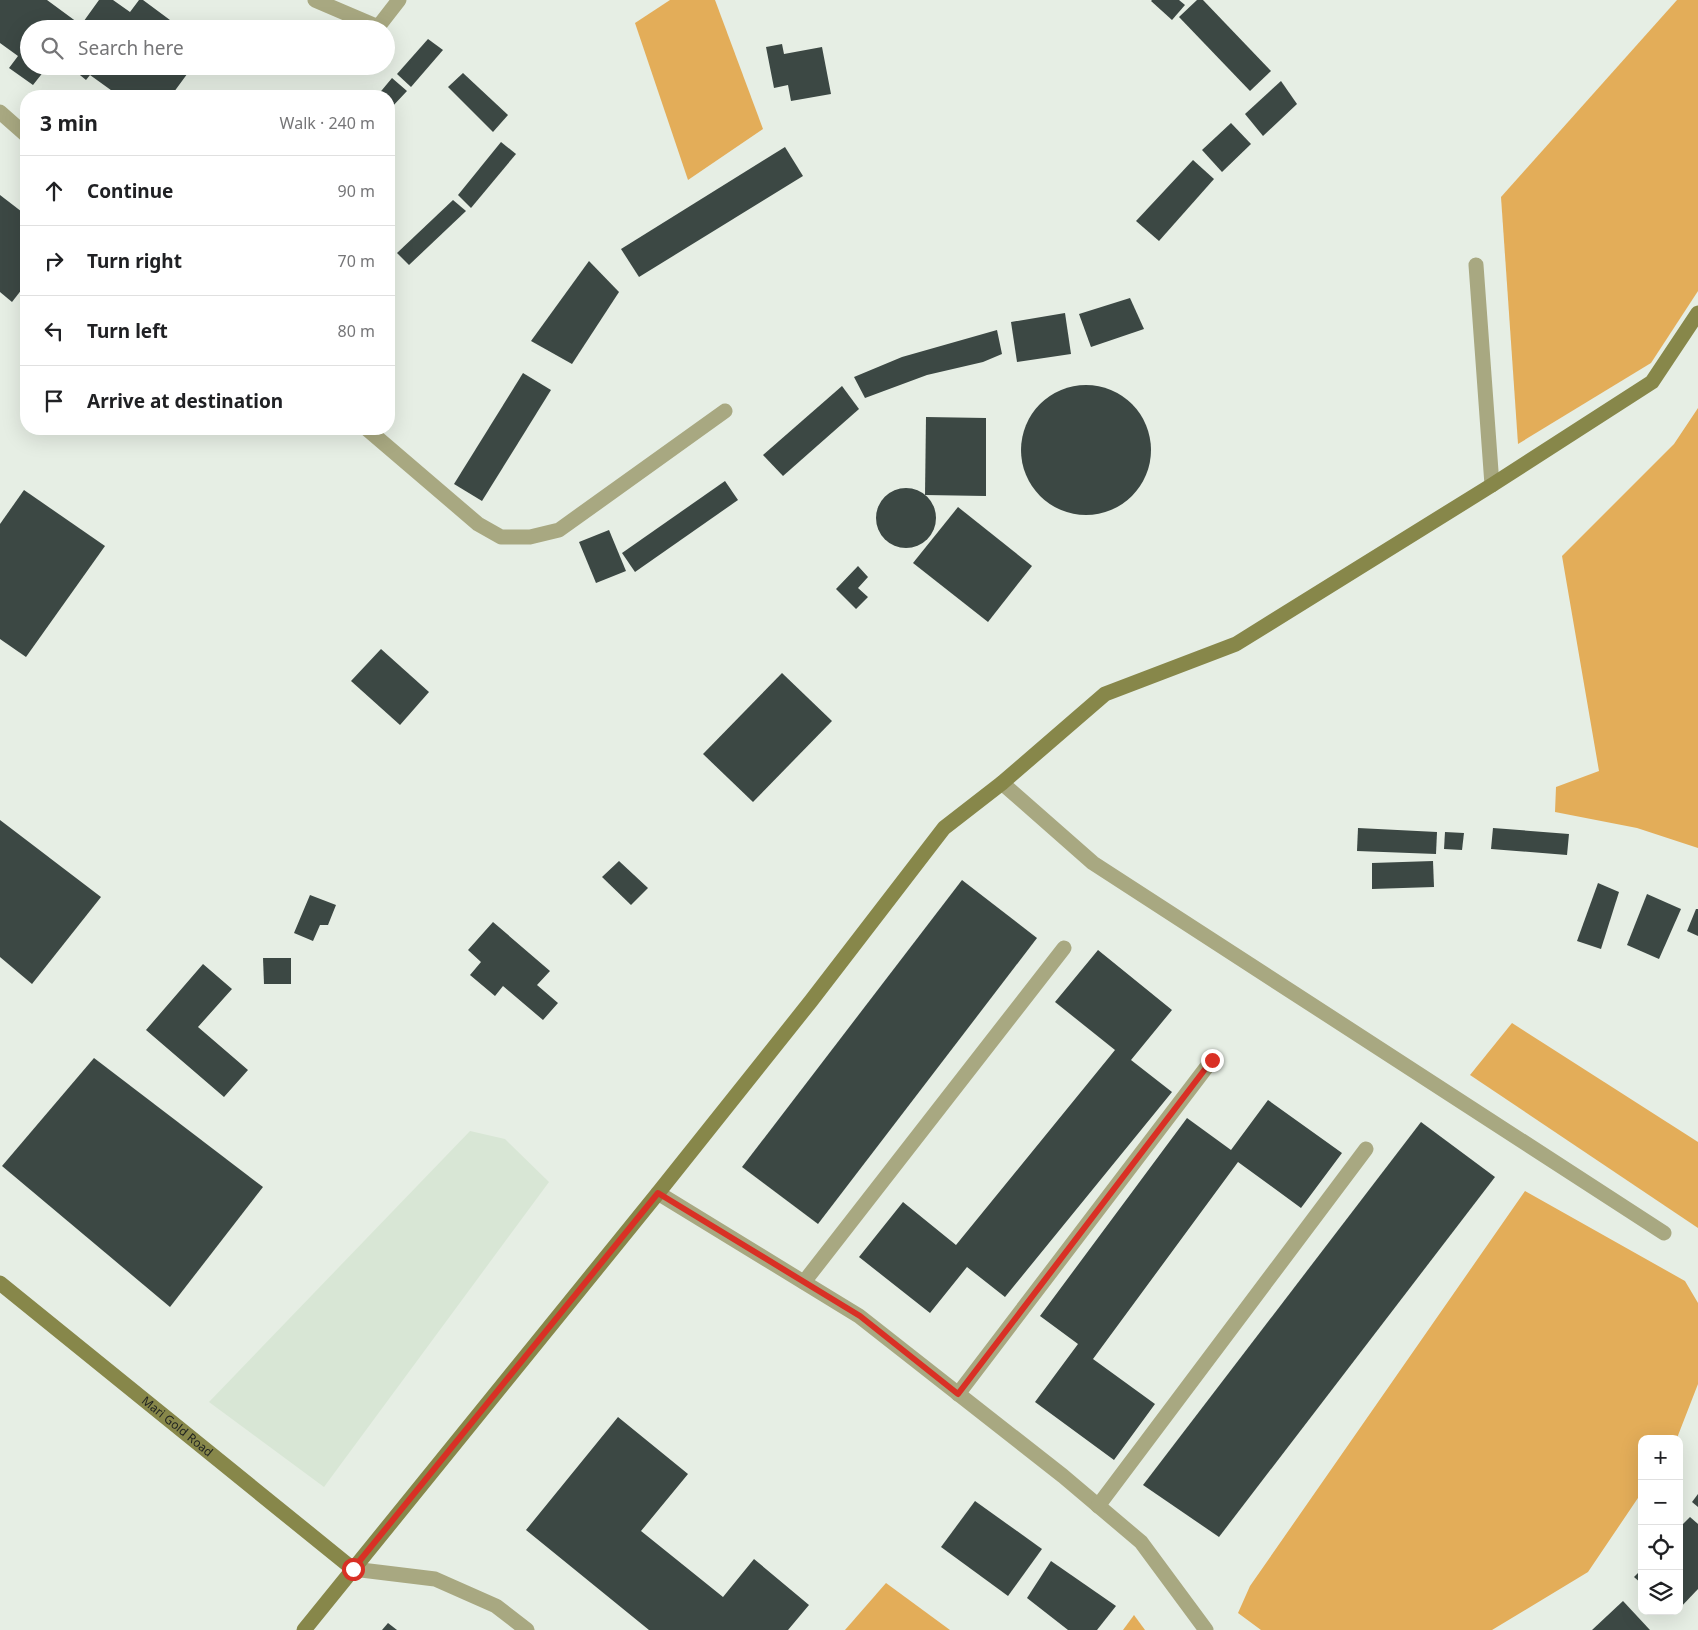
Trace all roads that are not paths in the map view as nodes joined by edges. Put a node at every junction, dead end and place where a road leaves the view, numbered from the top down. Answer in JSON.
{"nodes":[{"id":1,"x":315,"y":0,"type":"edge"},
{"id":2,"x":399,"y":0,"type":"edge"},
{"id":3,"x":362,"y":20,"type":"edge"},
{"id":4,"x":383,"y":20,"type":"edge"},
{"id":5,"x":0,"y":112,"type":"edge"},
{"id":6,"x":20,"y":130,"type":"edge"},
{"id":7,"x":1476,"y":265,"type":"dead end"},
{"id":8,"x":1698,"y":313,"type":"edge"},
{"id":9,"x":725,"y":411,"type":"dead end"},
{"id":10,"x":374,"y":435,"type":"edge"},
{"id":11,"x":1492,"y":485,"type":"junction"},
{"id":12,"x":1002,"y":783,"type":"junction"},
{"id":13,"x":1064,"y":948,"type":"dead end"},
{"id":14,"x":1212,"y":1060,"type":"dead end"},
{"id":15,"x":1366,"y":1149,"type":"dead end"},
{"id":16,"x":658,"y":1193,"type":"junction"},
{"id":17,"x":1664,"y":1232,"type":"dead end"},
{"id":18,"x":804,"y":1282,"type":"junction"},
{"id":19,"x":0,"y":1283,"type":"edge"},
{"id":20,"x":958,"y":1394,"type":"junction"},
{"id":21,"x":1098,"y":1506,"type":"junction"},
{"id":22,"x":353,"y":1569,"type":"junction"},
{"id":23,"x":304,"y":1630,"type":"edge"},
{"id":24,"x":527,"y":1630,"type":"edge"},
{"id":25,"x":1206,"y":1630,"type":"edge"}],
"edges":[{"from":1,"to":3,"type":"street"},
{"from":2,"to":4,"type":"street"},
{"from":5,"to":6,"type":"street"},
{"from":7,"to":11,"type":"street"},
{"from":8,"to":11,"type":"street"},
{"from":9,"to":10,"type":"street"},
{"from":11,"to":12,"type":"street"},
{"from":12,"to":16,"type":"street"},
{"from":12,"to":17,"type":"street"},
{"from":13,"to":18,"type":"street"},
{"from":14,"to":20,"type":"street"},
{"from":15,"to":21,"type":"street"},
{"from":16,"to":18,"type":"street"},
{"from":16,"to":22,"type":"street"},
{"from":18,"to":20,"type":"street"},
{"from":19,"to":22,"type":"street","name":"Mari Gold Road"},
{"from":20,"to":21,"type":"street"},
{"from":21,"to":25,"type":"street"},
{"from":22,"to":23,"type":"street"},
{"from":22,"to":24,"type":"street"}]}
